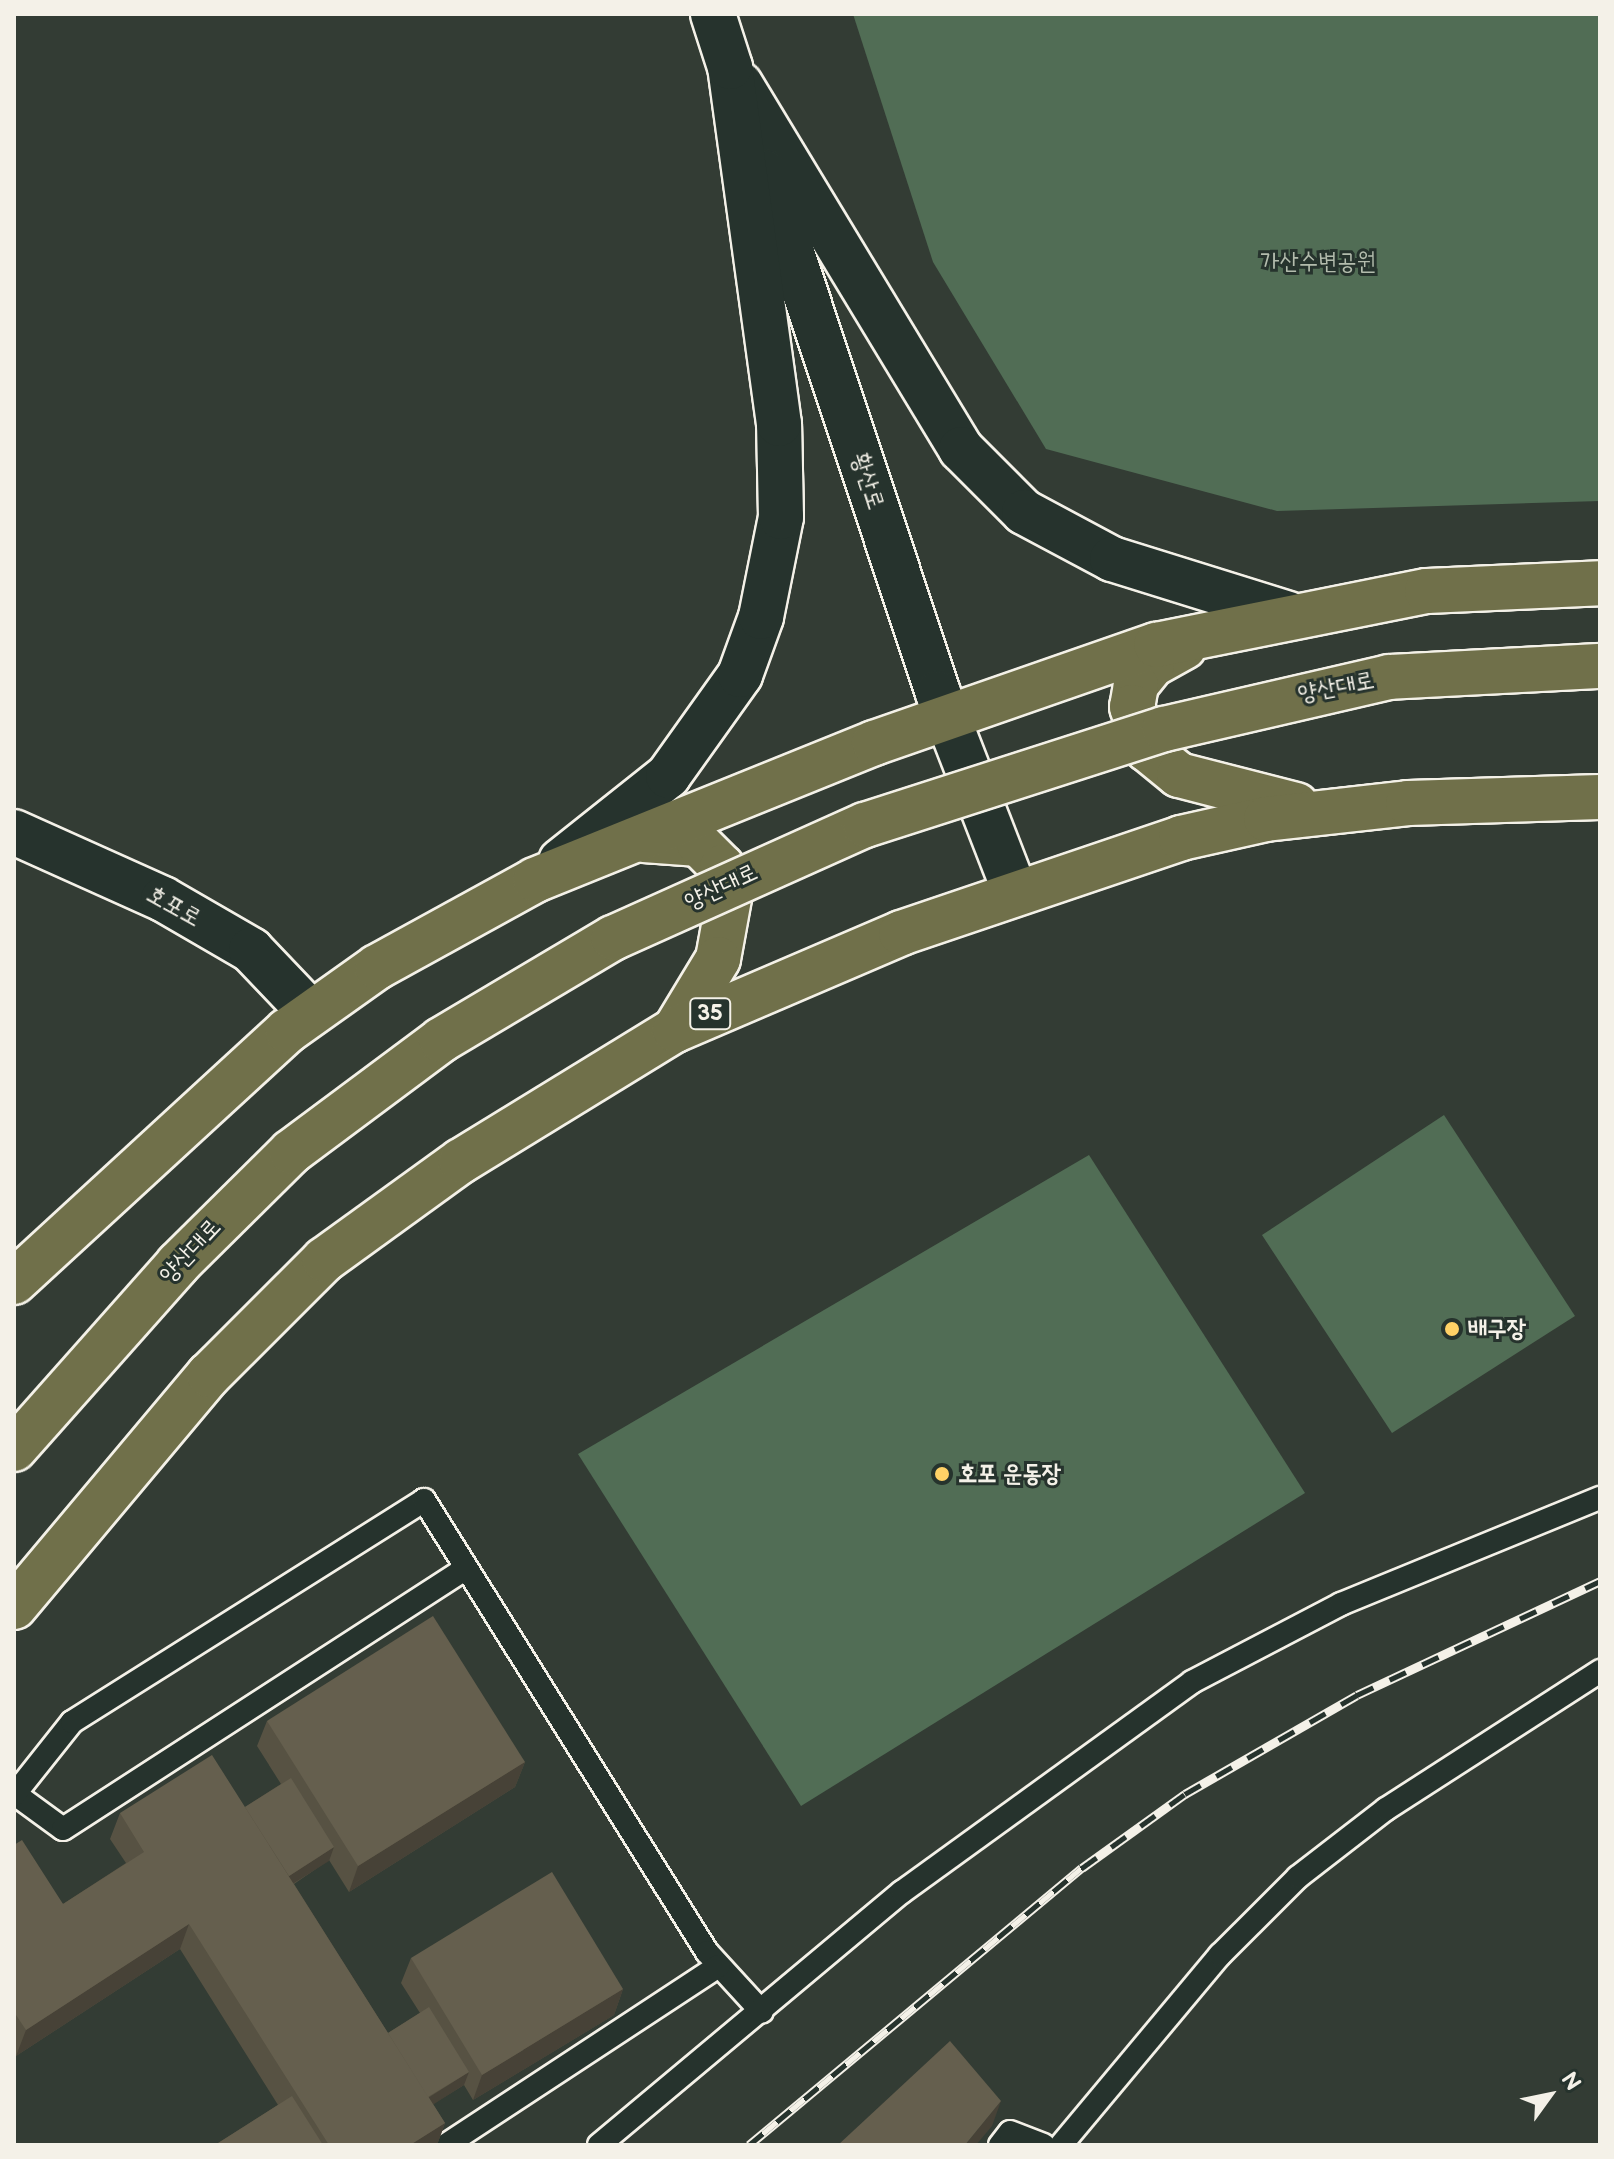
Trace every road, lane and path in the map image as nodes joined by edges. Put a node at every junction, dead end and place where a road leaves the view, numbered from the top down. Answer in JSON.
{"nodes":[{"id":1,"x":713,"y":14,"type":"edge"},
{"id":2,"x":730,"y":67,"type":"junction"},
{"id":3,"x":1600,"y":583,"type":"edge"},
{"id":4,"x":1289,"y":614,"type":"junction"},
{"id":5,"x":1213,"y":629,"type":"junction"},
{"id":6,"x":1600,"y":666,"type":"edge"},
{"id":7,"x":948,"y":718,"type":"junction"},
{"id":8,"x":1600,"y":797,"type":"edge"},
{"id":9,"x":1339,"y":811,"type":"junction"},
{"id":10,"x":14,"y":832,"type":"edge"},
{"id":11,"x":635,"y":840,"type":"junction"},
{"id":12,"x":535,"y":880,"type":"junction"},
{"id":13,"x":1015,"y":892,"type":"junction"},
{"id":14,"x":311,"y":1013,"type":"junction"},
{"id":15,"x":675,"y":1030,"type":"junction"},
{"id":16,"x":14,"y":1282,"type":"edge"},
{"id":17,"x":14,"y":1449,"type":"edge"},
{"id":18,"x":1600,"y":1498,"type":"edge"},
{"id":19,"x":466,"y":1568,"type":"junction"},
{"id":20,"x":14,"y":1607,"type":"edge"},
{"id":21,"x":1600,"y":1671,"type":"edge"},
{"id":22,"x":14,"y":1794,"type":"edge"},
{"id":23,"x":719,"y":1966,"type":"junction"},
{"id":24,"x":762,"y":2012,"type":"junction"},
{"id":25,"x":446,"y":2145,"type":"edge"},
{"id":26,"x":599,"y":2145,"type":"edge"},
{"id":27,"x":1000,"y":2145,"type":"edge"},
{"id":28,"x":1044,"y":2145,"type":"edge"},
{"id":29,"x":1061,"y":2145,"type":"edge"}],
"edges":[{"from":1,"to":2,"type":"main road"},
{"from":2,"to":4,"type":"main road"},
{"from":2,"to":7,"type":"main road","name":"황산로"},
{"from":2,"to":12,"type":"main road"},
{"from":3,"to":4,"type":"main road"},
{"from":4,"to":5,"type":"main road"},
{"from":5,"to":7,"type":"main road"},
{"from":5,"to":9,"type":"main road"},
{"from":6,"to":17,"type":"main road","name":"양산대로","bridge":true},
{"from":7,"to":11,"type":"main road"},
{"from":7,"to":13,"type":"main road","name":"황산로"},
{"from":8,"to":9,"type":"main road","number":"35"},
{"from":9,"to":13,"type":"main road","number":"35"},
{"from":10,"to":14,"type":"main road","name":"호포로"},
{"from":11,"to":12,"type":"main road"},
{"from":11,"to":15,"type":"main road"},
{"from":12,"to":14,"type":"main road"},
{"from":13,"to":15,"type":"main road","number":"35"},
{"from":14,"to":16,"type":"main road"},
{"from":15,"to":20,"type":"main road","number":"35"},
{"from":18,"to":24,"type":"lane"},
{"from":19,"to":22,"type":"lane"},
{"from":19,"to":22,"type":"lane"},
{"from":19,"to":23,"type":"lane"},
{"from":21,"to":29,"type":"lane"},
{"from":23,"to":24,"type":"lane"},
{"from":23,"to":25,"type":"lane"},
{"from":24,"to":26,"type":"lane"},
{"from":27,"to":28,"type":"lane"}]}
